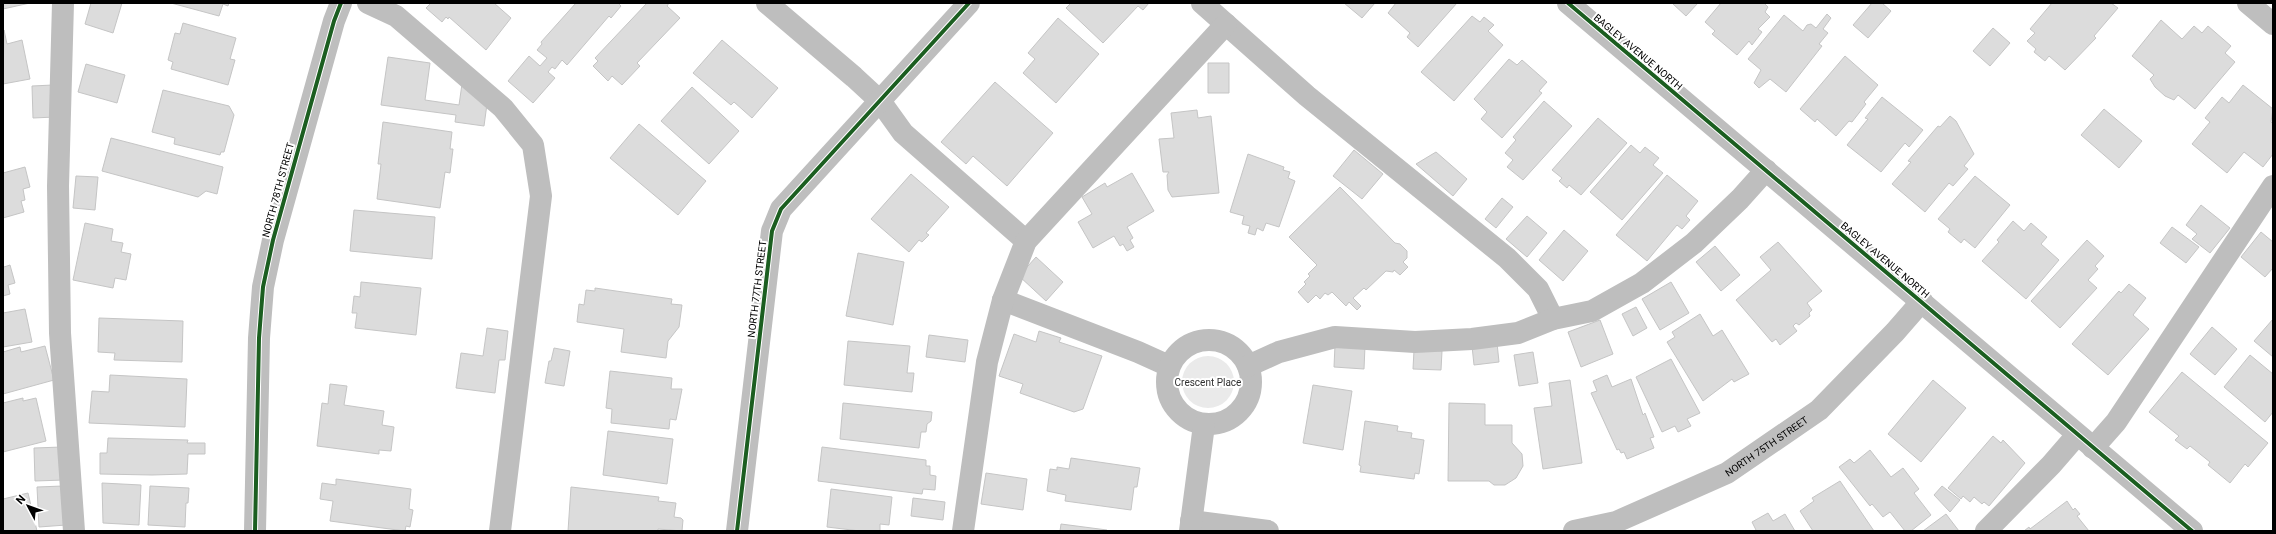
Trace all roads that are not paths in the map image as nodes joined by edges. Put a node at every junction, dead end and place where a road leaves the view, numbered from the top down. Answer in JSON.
{"nodes":[{"id":1,"x":63,"y":3,"type":"edge"},
{"id":2,"x":341,"y":3,"type":"edge"},
{"id":3,"x":368,"y":3,"type":"edge"},
{"id":4,"x":767,"y":3,"type":"edge"},
{"id":5,"x":969,"y":3,"type":"edge"},
{"id":6,"x":1202,"y":3,"type":"edge"},
{"id":7,"x":1568,"y":3,"type":"edge"},
{"id":8,"x":2248,"y":3,"type":"edge"},
{"id":9,"x":1226,"y":24,"type":"junction"},
{"id":10,"x":2273,"y":24,"type":"edge"},
{"id":11,"x":880,"y":101,"type":"junction"},
{"id":12,"x":1766,"y":170,"type":"junction"},
{"id":13,"x":2273,"y":186,"type":"edge"},
{"id":14,"x":1026,"y":241,"type":"junction"},
{"id":15,"x":1003,"y":300,"type":"junction"},
{"id":16,"x":1922,"y":301,"type":"junction"},
{"id":17,"x":1553,"y":319,"type":"junction"},
{"id":18,"x":1170,"y":366,"type":"junction"},
{"id":19,"x":1248,"y":366,"type":"junction"},
{"id":20,"x":1204,"y":425,"type":"junction"},
{"id":21,"x":2085,"y":442,"type":"junction"},
{"id":22,"x":1191,"y":526,"type":"edge"},
{"id":23,"x":1617,"y":527,"type":"edge"},
{"id":24,"x":74,"y":531,"type":"edge"},
{"id":25,"x":255,"y":531,"type":"edge"},
{"id":26,"x":500,"y":531,"type":"edge"},
{"id":27,"x":737,"y":531,"type":"edge"},
{"id":28,"x":963,"y":531,"type":"edge"},
{"id":29,"x":1268,"y":531,"type":"edge"},
{"id":30,"x":1574,"y":531,"type":"edge"},
{"id":31,"x":1986,"y":531,"type":"edge"},
{"id":32,"x":2192,"y":531,"type":"edge"}],
"edges":[{"from":1,"to":24,"type":"street"},
{"from":2,"to":25,"type":"street","name":"NORTH 78TH STREET"},
{"from":3,"to":26,"type":"street"},
{"from":4,"to":11,"type":"street"},
{"from":5,"to":11,"type":"street","name":"NORTH 77TH STREET"},
{"from":6,"to":9,"type":"street"},
{"from":7,"to":12,"type":"street","name":"BAGLEY AVENUE NORTH"},
{"from":8,"to":10,"type":"street"},
{"from":9,"to":14,"type":"street"},
{"from":9,"to":17,"type":"street"},
{"from":11,"to":14,"type":"street"},
{"from":11,"to":27,"type":"street","name":"NORTH 77TH STREET"},
{"from":12,"to":16,"type":"street","name":"BAGLEY AVENUE NORTH"},
{"from":12,"to":17,"type":"street"},
{"from":13,"to":21,"type":"street"},
{"from":14,"to":15,"type":"street"},
{"from":15,"to":18,"type":"street"},
{"from":15,"to":28,"type":"street"},
{"from":16,"to":21,"type":"street","name":"BAGLEY AVENUE NORTH"},
{"from":16,"to":23,"type":"street","name":"NORTH 75TH STREET"},
{"from":17,"to":19,"type":"street"},
{"from":18,"to":19,"type":"street"},
{"from":18,"to":20,"type":"street"},
{"from":19,"to":20,"type":"street"},
{"from":20,"to":22,"type":"street"},
{"from":21,"to":31,"type":"street"},
{"from":21,"to":32,"type":"street","name":"BAGLEY AVENUE NORTH"},
{"from":22,"to":29,"type":"street"},
{"from":23,"to":30,"type":"street","name":"NORTH 75TH STREET"}]}
